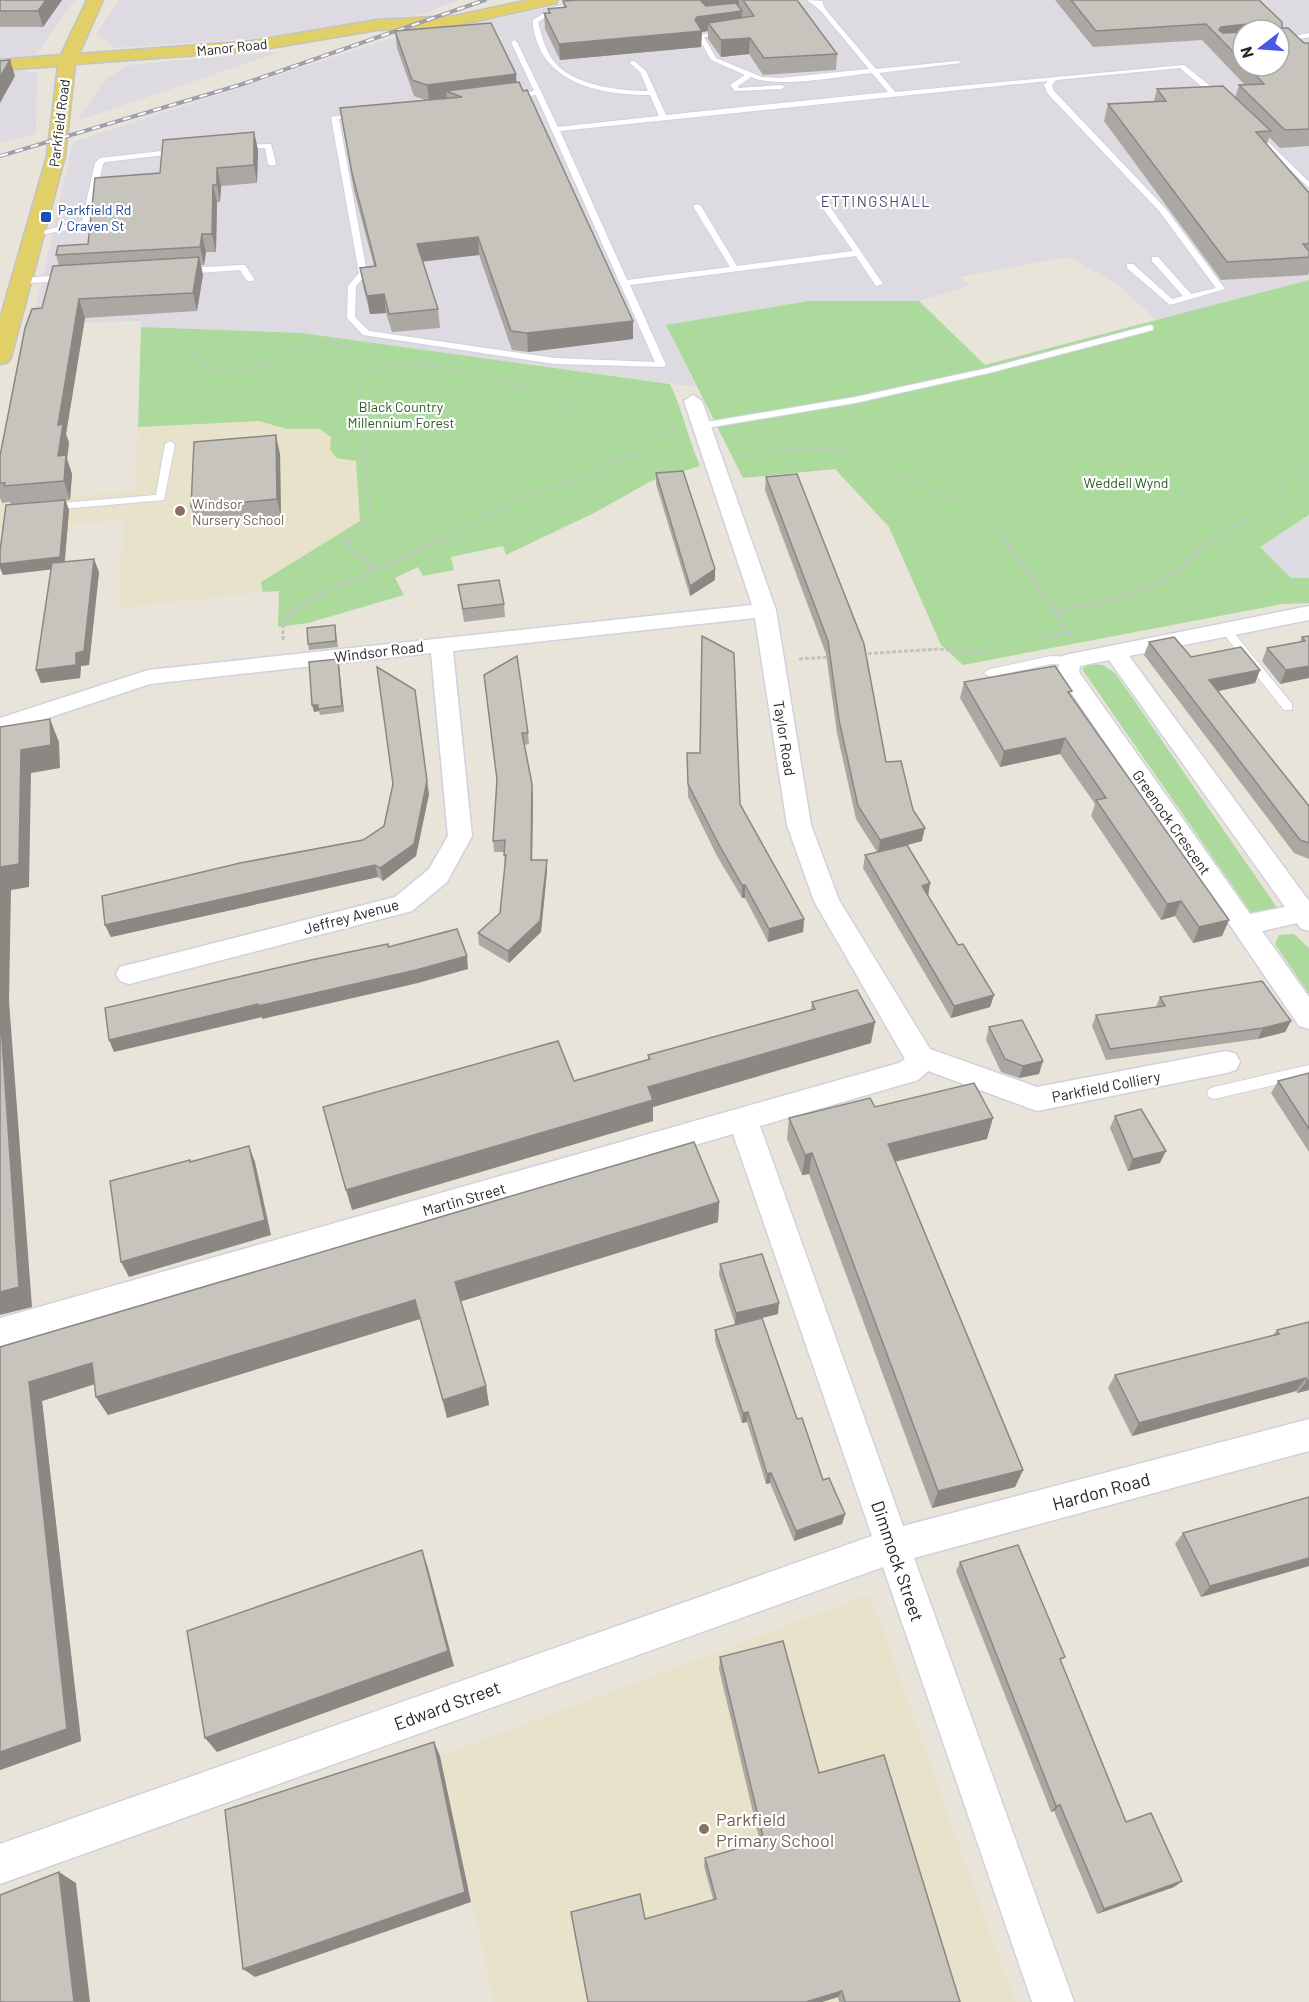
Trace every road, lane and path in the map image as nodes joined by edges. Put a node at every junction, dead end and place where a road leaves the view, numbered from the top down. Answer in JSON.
{"nodes":[{"id":1,"x":94,"y":0,"type":"edge"},
{"id":2,"x":592,"y":0,"type":"edge"},
{"id":3,"x":810,"y":0,"type":"edge"},
{"id":4,"x":819,"y":0,"type":"edge"},
{"id":5,"x":544,"y":1,"type":"edge"},
{"id":6,"x":822,"y":9,"type":"junction"},
{"id":7,"x":729,"y":32,"type":"edge"},
{"id":8,"x":1309,"y":35,"type":"edge"},
{"id":9,"x":1291,"y":39,"type":"edge"},
{"id":10,"x":514,"y":42,"type":"dead end"},
{"id":11,"x":67,"y":61,"type":"junction"},
{"id":12,"x":632,"y":62,"type":"edge"},
{"id":13,"x":958,"y":63,"type":"dead end"},
{"id":14,"x":0,"y":65,"type":"edge"},
{"id":15,"x":873,"y":70,"type":"junction"},
{"id":16,"x":750,"y":75,"type":"junction"},
{"id":17,"x":1053,"y":79,"type":"junction"},
{"id":18,"x":826,"y":84,"type":"dead end"},
{"id":19,"x":538,"y":93,"type":"junction"},
{"id":20,"x":652,"y":93,"type":"junction"},
{"id":21,"x":893,"y":94,"type":"junction"},
{"id":22,"x":504,"y":97,"type":"edge"},
{"id":23,"x":1224,"y":101,"type":"edge"},
{"id":24,"x":369,"y":113,"type":"edge"},
{"id":25,"x":663,"y":118,"type":"junction"},
{"id":26,"x":1248,"y":123,"type":"edge"},
{"id":27,"x":556,"y":129,"type":"junction"},
{"id":28,"x":232,"y":148,"type":"edge"},
{"id":29,"x":188,"y":151,"type":"edge"},
{"id":30,"x":272,"y":164,"type":"dead end"},
{"id":31,"x":1309,"y":186,"type":"edge"},
{"id":32,"x":819,"y":197,"type":"dead end"},
{"id":33,"x":697,"y":206,"type":"dead end"},
{"id":34,"x":34,"y":234,"type":"junction"},
{"id":35,"x":858,"y":254,"type":"junction"},
{"id":36,"x":1155,"y":259,"type":"dead end"},
{"id":37,"x":1130,"y":266,"type":"dead end"},
{"id":38,"x":735,"y":269,"type":"junction"},
{"id":39,"x":173,"y":272,"type":"edge"},
{"id":40,"x":80,"y":278,"type":"edge"},
{"id":41,"x":250,"y":279,"type":"dead end"},
{"id":42,"x":21,"y":281,"type":"junction"},
{"id":43,"x":624,"y":283,"type":"junction"},
{"id":44,"x":879,"y":284,"type":"dead end"},
{"id":45,"x":1190,"y":297,"type":"junction"},
{"id":46,"x":1150,"y":328,"type":"dead end"},
{"id":47,"x":181,"y":344,"type":"dead end"},
{"id":48,"x":361,"y":349,"type":"dead end"},
{"id":49,"x":0,"y":357,"type":"edge"},
{"id":50,"x":427,"y":358,"type":"dead end"},
{"id":51,"x":445,"y":368,"type":"junction"},
{"id":52,"x":693,"y":401,"type":"dead end"},
{"id":53,"x":701,"y":426,"type":"junction"},
{"id":54,"x":170,"y":444,"type":"dead end"},
{"id":55,"x":713,"y":461,"type":"junction"},
{"id":56,"x":616,"y":462,"type":"junction"},
{"id":57,"x":1309,"y":465,"type":"edge"},
{"id":58,"x":34,"y":508,"type":"edge"},
{"id":59,"x":374,"y":570,"type":"junction"},
{"id":60,"x":765,"y":610,"type":"junction"},
{"id":61,"x":1055,"y":612,"type":"junction"},
{"id":62,"x":1309,"y":613,"type":"edge"},
{"id":63,"x":1226,"y":630,"type":"junction"},
{"id":64,"x":1069,"y":633,"type":"junction"},
{"id":65,"x":1035,"y":640,"type":"dead end"},
{"id":66,"x":441,"y":644,"type":"junction"},
{"id":67,"x":989,"y":650,"type":"dead end"},
{"id":68,"x":1114,"y":652,"type":"junction"},
{"id":69,"x":856,"y":655,"type":"edge"},
{"id":70,"x":832,"y":657,"type":"edge"},
{"id":71,"x":1078,"y":659,"type":"junction"},
{"id":72,"x":773,"y":661,"type":"junction"},
{"id":73,"x":282,"y":662,"type":"junction"},
{"id":74,"x":990,"y":673,"type":"dead end"},
{"id":75,"x":1288,"y":707,"type":"dead end"},
{"id":76,"x":0,"y":726,"type":"edge"},
{"id":77,"x":1307,"y":915,"type":"edge"},
{"id":78,"x":1244,"y":925,"type":"junction"},
{"id":79,"x":129,"y":974,"type":"dead end"},
{"id":80,"x":1309,"y":1018,"type":"edge"},
{"id":81,"x":920,"y":1057,"type":"junction"},
{"id":82,"x":1226,"y":1062,"type":"dead end"},
{"id":83,"x":1309,"y":1071,"type":"edge"},
{"id":84,"x":1214,"y":1093,"type":"dead end"},
{"id":85,"x":743,"y":1120,"type":"junction"},
{"id":86,"x":0,"y":1332,"type":"edge"},
{"id":87,"x":1309,"y":1435,"type":"edge"},
{"id":88,"x":893,"y":1546,"type":"junction"},
{"id":89,"x":0,"y":1864,"type":"edge"},
{"id":90,"x":1053,"y":2002,"type":"edge"}],
"edges":[{"from":1,"to":11,"type":"main road","name":"Parkfield Road"},
{"from":2,"to":20,"type":"lane"},
{"from":3,"to":6,"type":"lane"},
{"from":4,"to":6,"type":"lane"},
{"from":5,"to":11,"type":"main road","name":"Manor Road"},
{"from":6,"to":15,"type":"lane"},
{"from":7,"to":16,"type":"lane"},
{"from":8,"to":9,"type":"lane"},
{"from":10,"to":19,"type":"lane"},
{"from":11,"to":14,"type":"main road","name":"Manor Road"},
{"from":11,"to":34,"type":"main road","name":"Parkfield Road"},
{"from":12,"to":20,"type":"lane"},
{"from":13,"to":15,"type":"lane"},
{"from":15,"to":16,"type":"lane"},
{"from":15,"to":21,"type":"lane"},
{"from":16,"to":18,"type":"lane"},
{"from":17,"to":21,"type":"lane"},
{"from":17,"to":23,"type":"lane"},
{"from":17,"to":45,"type":"lane"},
{"from":19,"to":22,"type":"lane"},
{"from":19,"to":27,"type":"lane"},
{"from":20,"to":25,"type":"lane"},
{"from":21,"to":25,"type":"lane"},
{"from":24,"to":43,"type":"lane"},
{"from":25,"to":27,"type":"lane"},
{"from":26,"to":31,"type":"lane"},
{"from":27,"to":43,"type":"lane"},
{"from":28,"to":30,"type":"lane"},
{"from":29,"to":34,"type":"lane"},
{"from":32,"to":35,"type":"lane"},
{"from":33,"to":38,"type":"lane"},
{"from":34,"to":42,"type":"main road","name":"Parkfield Road"},
{"from":35,"to":38,"type":"lane"},
{"from":35,"to":44,"type":"lane"},
{"from":36,"to":45,"type":"lane"},
{"from":37,"to":45,"type":"lane"},
{"from":38,"to":43,"type":"lane"},
{"from":39,"to":41,"type":"lane"},
{"from":40,"to":42,"type":"lane"},
{"from":42,"to":49,"type":"main road","name":"Parkfield Road"},
{"from":46,"to":53,"type":"lane"},
{"from":47,"to":48,"type":"path"},
{"from":50,"to":51,"type":"path"},
{"from":51,"to":56,"type":"path"},
{"from":51,"to":59,"type":"path"},
{"from":52,"to":53,"type":"street","name":"Taylor Road"},
{"from":53,"to":55,"type":"street","name":"Taylor Road"},
{"from":53,"to":56,"type":"path"},
{"from":54,"to":58,"type":"lane"},
{"from":55,"to":60,"type":"street","name":"Taylor Road"},
{"from":55,"to":61,"type":"path"},
{"from":56,"to":59,"type":"path"},
{"from":57,"to":61,"type":"path"},
{"from":59,"to":73,"type":"path"},
{"from":60,"to":66,"type":"street","name":"Windsor Road"},
{"from":60,"to":72,"type":"street","name":"Taylor Road"},
{"from":61,"to":64,"type":"path"},
{"from":62,"to":63,"type":"street"},
{"from":63,"to":68,"type":"street"},
{"from":63,"to":75,"type":"lane"},
{"from":64,"to":65,"type":"path"},
{"from":64,"to":71,"type":"path"},
{"from":66,"to":73,"type":"street","name":"Windsor Road"},
{"from":66,"to":79,"type":"street","name":"Jeffrey Avenue"},
{"from":67,"to":69,"type":"path"},
{"from":68,"to":71,"type":"street"},
{"from":68,"to":77,"type":"street"},
{"from":70,"to":72,"type":"path"},
{"from":71,"to":74,"type":"lane"},
{"from":71,"to":78,"type":"street","name":"Greenock Crescent"},
{"from":72,"to":81,"type":"street","name":"Taylor Road"},
{"from":73,"to":76,"type":"street","name":"Windsor Road"},
{"from":77,"to":78,"type":"street"},
{"from":78,"to":80,"type":"street","name":"Greenock Crescent"},
{"from":81,"to":82,"type":"street","name":"Parkfield Colliery"},
{"from":81,"to":85,"type":"street","name":"Martin Street"},
{"from":83,"to":84,"type":"lane"},
{"from":85,"to":86,"type":"street","name":"Martin Street"},
{"from":85,"to":88,"type":"street","name":"Dimmock Street"},
{"from":87,"to":88,"type":"street","name":"Hardon Road"},
{"from":88,"to":89,"type":"street","name":"Edward Street"},
{"from":88,"to":90,"type":"street","name":"Dimmock Street"}]}
